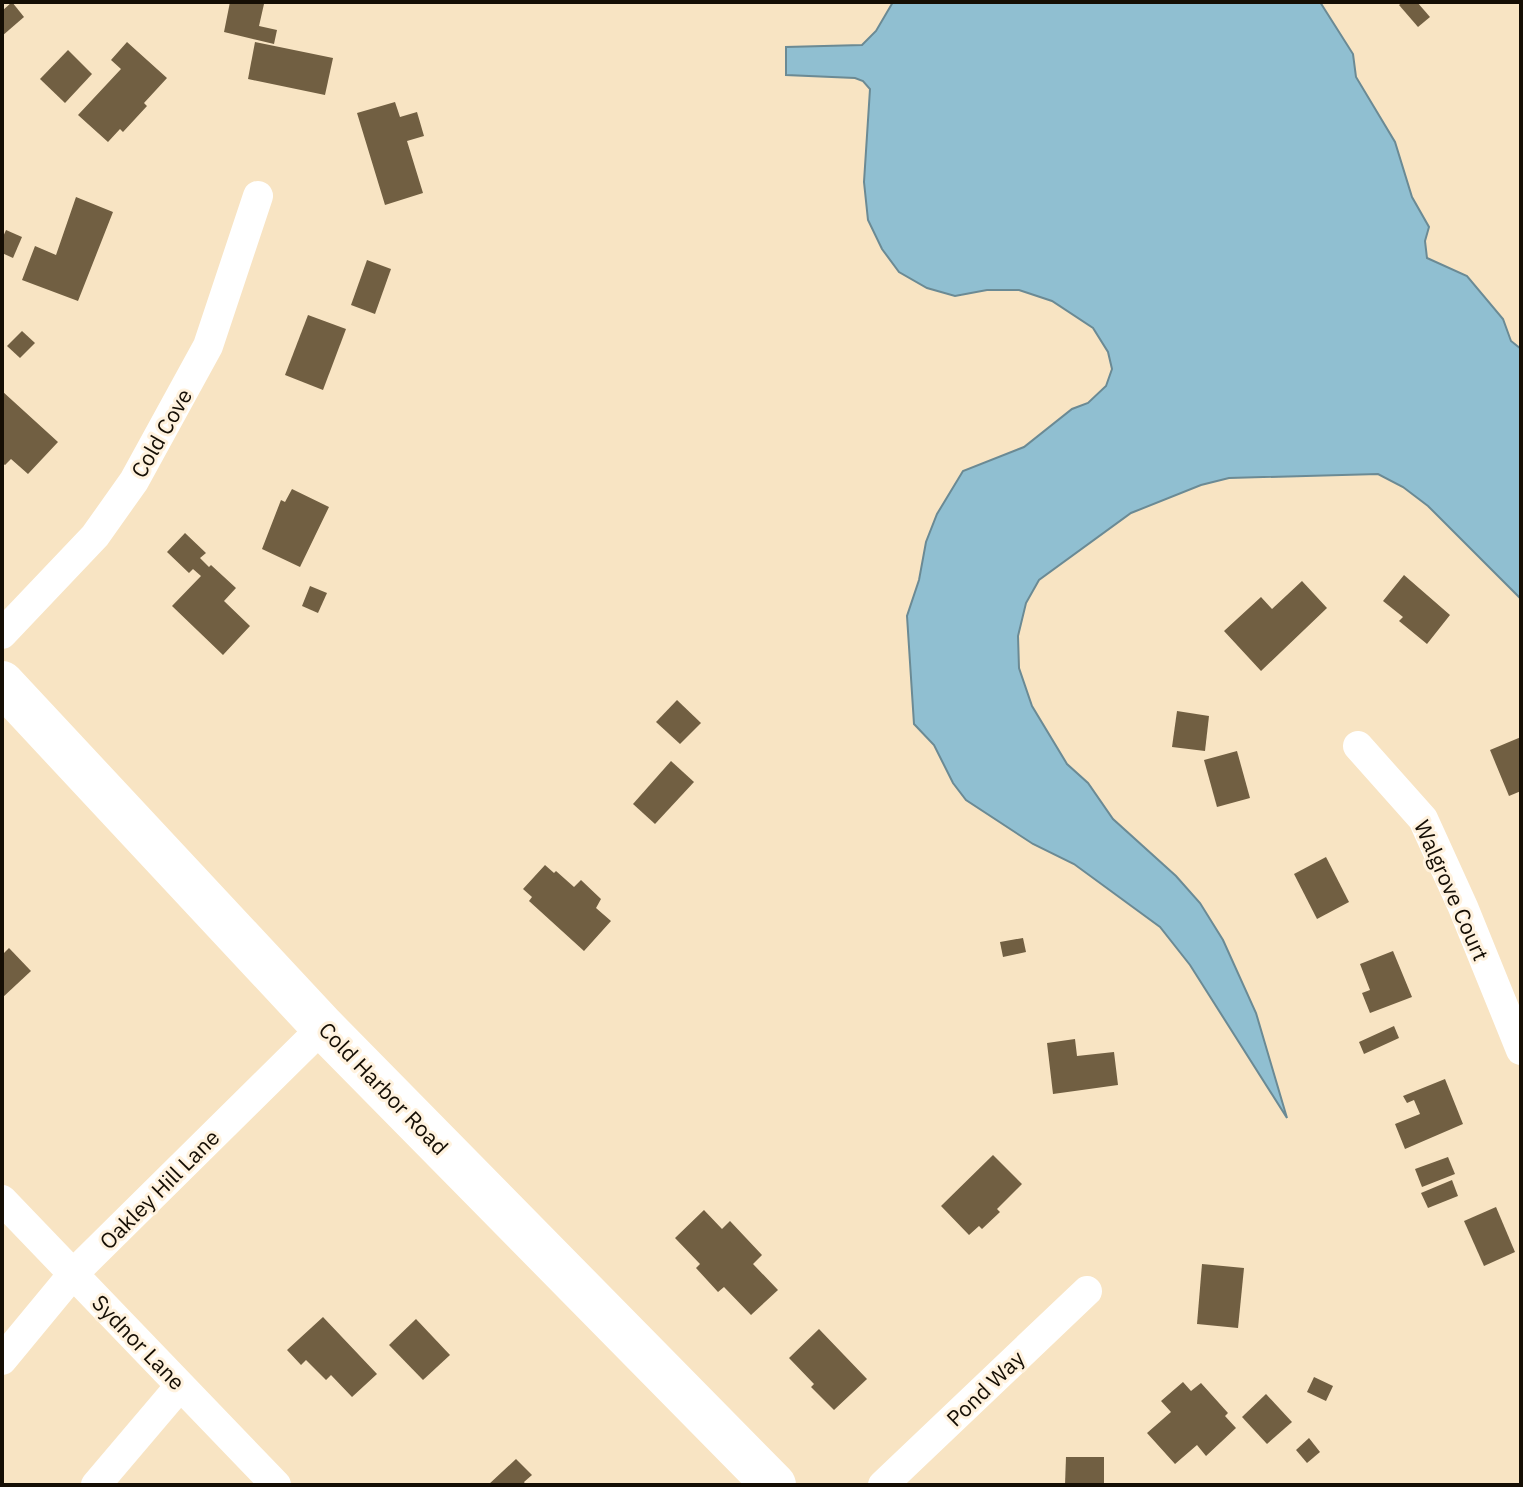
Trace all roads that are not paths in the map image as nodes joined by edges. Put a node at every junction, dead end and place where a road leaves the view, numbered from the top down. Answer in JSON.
{"nodes":[{"id":1,"x":258,"y":196,"type":"dead end"},
{"id":2,"x":2,"y":634,"type":"edge"},
{"id":3,"x":2,"y":683,"type":"edge"},
{"id":4,"x":1358,"y":746,"type":"dead end"},
{"id":5,"x":323,"y":1027,"type":"junction"},
{"id":6,"x":1521,"y":1050,"type":"edge"},
{"id":7,"x":2,"y":1200,"type":"edge"},
{"id":8,"x":73,"y":1274,"type":"junction"},
{"id":9,"x":1087,"y":1291,"type":"dead end"},
{"id":10,"x":2,"y":1360,"type":"edge"},
{"id":11,"x":180,"y":1386,"type":"junction"},
{"id":12,"x":96,"y":1485,"type":"edge"},
{"id":13,"x":276,"y":1485,"type":"edge"},
{"id":14,"x":774,"y":1485,"type":"edge"},
{"id":15,"x":883,"y":1485,"type":"edge"}],
"edges":[{"from":1,"to":2,"type":"street","name":"Cold Cove"},
{"from":3,"to":5,"type":"main road","name":"Cold Harbor Road"},
{"from":4,"to":6,"type":"street","name":"Walgrove Court"},
{"from":5,"to":8,"type":"street","name":"Oakley Hill Lane"},
{"from":5,"to":14,"type":"main road","name":"Cold Harbor Road"},
{"from":7,"to":8,"type":"street","name":"Sydnor Lane"},
{"from":8,"to":10,"type":"street","name":"Oakley Hill Lane"},
{"from":8,"to":11,"type":"street","name":"Sydnor Lane"},
{"from":9,"to":15,"type":"street","name":"Pond Way"},
{"from":11,"to":12,"type":"street"},
{"from":11,"to":13,"type":"street","name":"Sydnor Lane"}]}
